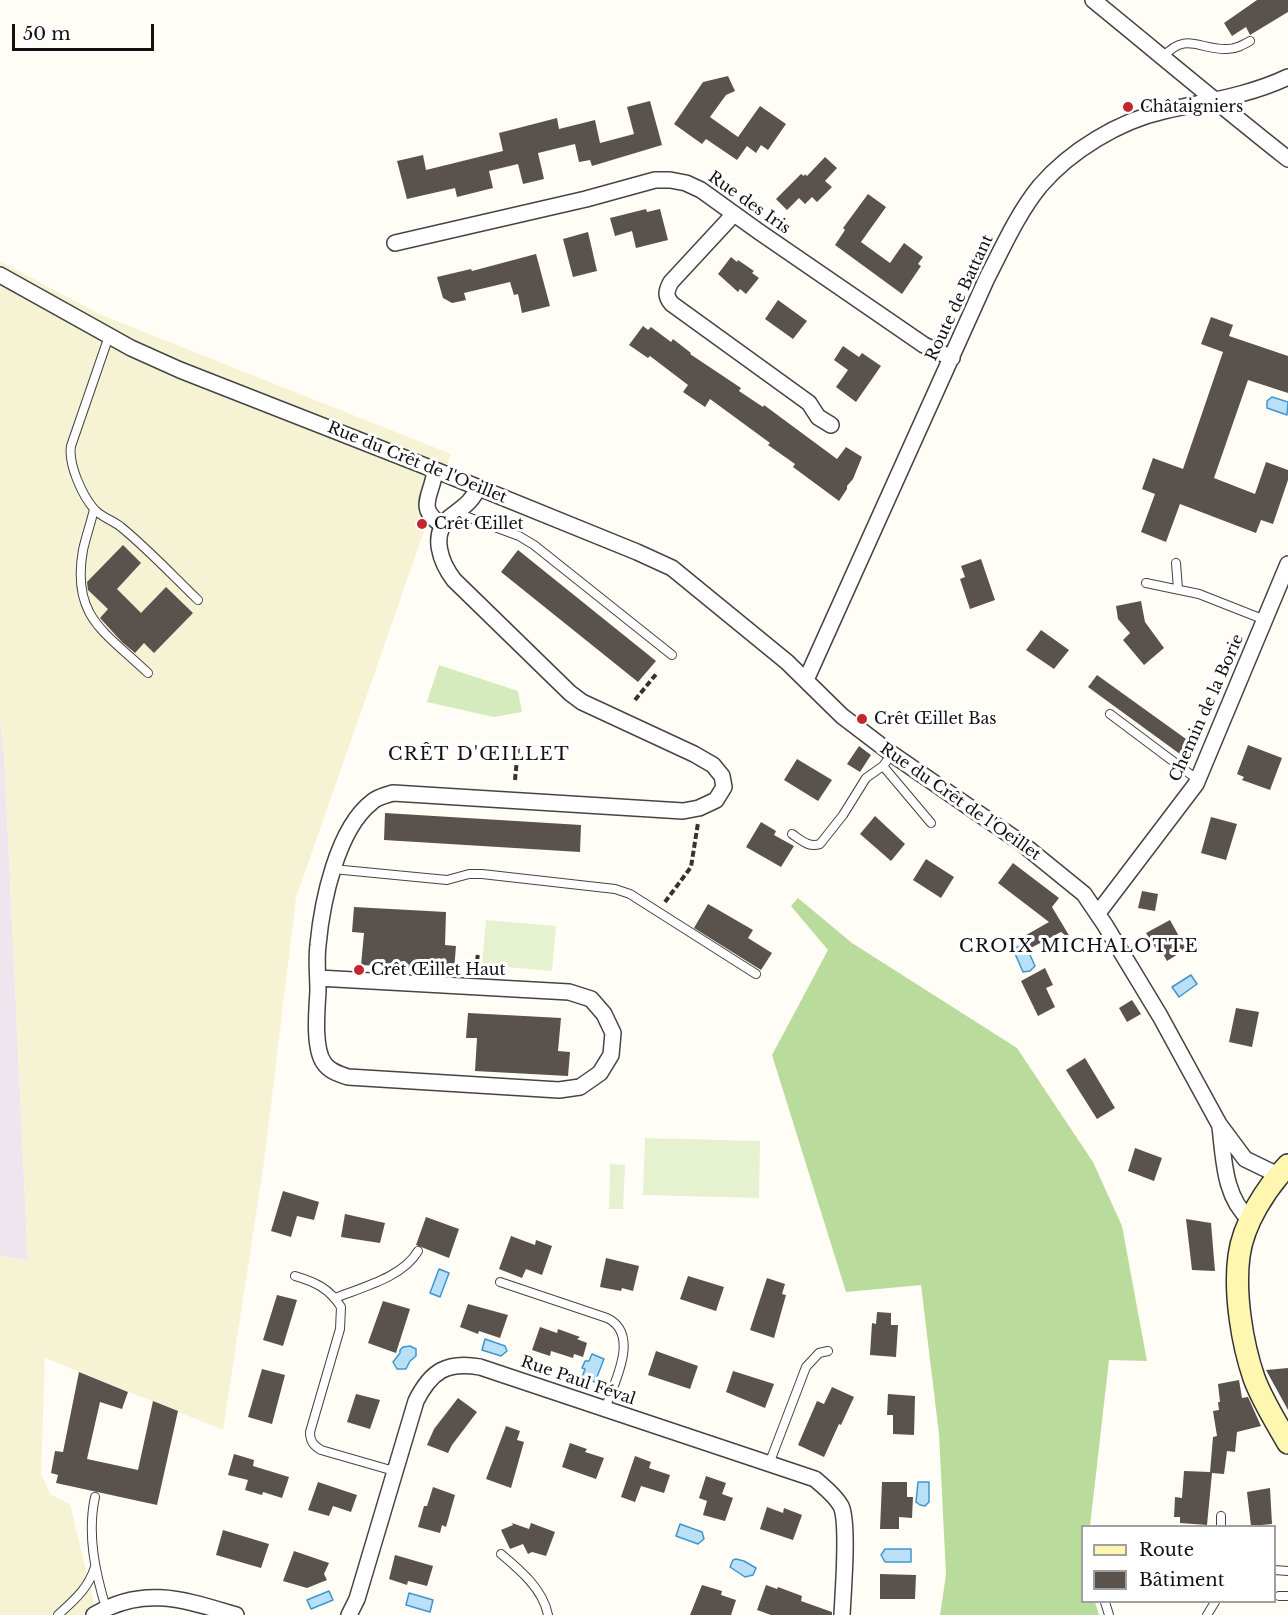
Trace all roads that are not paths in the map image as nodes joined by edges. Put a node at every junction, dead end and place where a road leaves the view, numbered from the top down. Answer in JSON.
{"nodes":[{"id":1,"x":1093,"y":0,"type":"edge"},
{"id":2,"x":1250,"y":41,"type":"dead end"},
{"id":3,"x":1163,"y":57,"type":"junction"},
{"id":4,"x":1288,"y":77,"type":"edge"},
{"id":5,"x":1215,"y":100,"type":"junction"},
{"id":6,"x":1288,"y":159,"type":"edge"},
{"id":7,"x":734,"y":214,"type":"junction"},
{"id":8,"x":395,"y":243,"type":"dead end"},
{"id":9,"x":0,"y":275,"type":"edge"},
{"id":10,"x":109,"y":336,"type":"junction"},
{"id":11,"x":951,"y":358,"type":"junction"},
{"id":12,"x":831,"y":425,"type":"dead end"},
{"id":13,"x":435,"y":470,"type":"junction"},
{"id":14,"x":478,"y":487,"type":"junction"},
{"id":15,"x":94,"y":509,"type":"junction"},
{"id":16,"x":457,"y":513,"type":"junction"},
{"id":17,"x":443,"y":525,"type":"junction"},
{"id":18,"x":1176,"y":563,"type":"dead end"},
{"id":19,"x":1288,"y":564,"type":"edge"},
{"id":20,"x":1146,"y":582,"type":"dead end"},
{"id":21,"x":1178,"y":589,"type":"junction"},
{"id":22,"x":198,"y":600,"type":"dead end"},
{"id":23,"x":1265,"y":621,"type":"junction"},
{"id":24,"x":672,"y":655,"type":"dead end"},
{"id":25,"x":148,"y":673,"type":"dead end"},
{"id":26,"x":806,"y":680,"type":"junction"},
{"id":27,"x":1110,"y":714,"type":"dead end"},
{"id":28,"x":888,"y":760,"type":"junction"},
{"id":29,"x":1198,"y":780,"type":"junction"},
{"id":30,"x":931,"y":823,"type":"dead end"},
{"id":31,"x":792,"y":834,"type":"dead end"},
{"id":32,"x":333,"y":869,"type":"junction"},
{"id":33,"x":1098,"y":913,"type":"junction"},
{"id":34,"x":756,"y":974,"type":"dead end"},
{"id":35,"x":318,"y":978,"type":"junction"},
{"id":36,"x":1219,"y":1124,"type":"junction"},
{"id":37,"x":1283,"y":1170,"type":"edge"},
{"id":38,"x":1250,"y":1220,"type":"junction"},
{"id":39,"x":418,"y":1251,"type":"dead end"},
{"id":40,"x":295,"y":1276,"type":"dead end"},
{"id":41,"x":500,"y":1282,"type":"dead end"},
{"id":42,"x":336,"y":1298,"type":"junction"},
{"id":43,"x":828,"y":1351,"type":"dead end"},
{"id":44,"x":605,"y":1408,"type":"junction"},
{"id":45,"x":1288,"y":1443,"type":"edge"},
{"id":46,"x":769,"y":1464,"type":"junction"},
{"id":47,"x":394,"y":1471,"type":"junction"},
{"id":48,"x":95,"y":1497,"type":"dead end"},
{"id":49,"x":1221,"y":1516,"type":"dead end"},
{"id":50,"x":1221,"y":1525,"type":"edge"},
{"id":51,"x":501,"y":1554,"type":"dead end"},
{"id":52,"x":95,"y":1567,"type":"junction"},
{"id":53,"x":1279,"y":1596,"type":"dead end"},
{"id":54,"x":1288,"y":1596,"type":"edge"},
{"id":55,"x":100,"y":1612,"type":"edge"},
{"id":56,"x":58,"y":1615,"type":"edge"},
{"id":57,"x":236,"y":1615,"type":"edge"},
{"id":58,"x":349,"y":1615,"type":"edge"},
{"id":59,"x":548,"y":1615,"type":"edge"},
{"id":60,"x":842,"y":1615,"type":"edge"}],
"edges":[{"from":1,"to":3,"type":"street"},
{"from":2,"to":3,"type":"lane"},
{"from":3,"to":5,"type":"street"},
{"from":4,"to":5,"type":"street","name":"Route de Battant"},
{"from":5,"to":6,"type":"street"},
{"from":5,"to":11,"type":"street","name":"Route de Battant"},
{"from":7,"to":8,"type":"street","name":"Rue des Iris"},
{"from":7,"to":11,"type":"street","name":"Rue des Iris"},
{"from":7,"to":12,"type":"street"},
{"from":9,"to":10,"type":"street","name":"Rue du Crêt de l'Oeillet"},
{"from":10,"to":13,"type":"street","name":"Rue du Crêt de l'Oeillet"},
{"from":10,"to":15,"type":"lane"},
{"from":11,"to":26,"type":"street","name":"Route de Battant"},
{"from":13,"to":14,"type":"street","name":"Rue du Crêt de l'Oeillet"},
{"from":13,"to":17,"type":"street"},
{"from":14,"to":16,"type":"street"},
{"from":14,"to":26,"type":"street","name":"Rue du Crêt de l'Oeillet"},
{"from":15,"to":22,"type":"lane"},
{"from":15,"to":25,"type":"lane"},
{"from":16,"to":17,"type":"street"},
{"from":16,"to":24,"type":"lane"},
{"from":17,"to":32,"type":"street"},
{"from":18,"to":21,"type":"lane"},
{"from":19,"to":23,"type":"street","name":"Chemin de la Borie"},
{"from":20,"to":21,"type":"lane"},
{"from":21,"to":23,"type":"lane"},
{"from":23,"to":29,"type":"street","name":"Chemin de la Borie"},
{"from":26,"to":28,"type":"street","name":"Rue du Crêt de l'Oeillet"},
{"from":27,"to":29,"type":"lane"},
{"from":28,"to":30,"type":"lane"},
{"from":28,"to":31,"type":"lane"},
{"from":28,"to":33,"type":"street","name":"Rue du Crêt de l'Oeillet"},
{"from":29,"to":33,"type":"street","name":"Chemin de la Borie"},
{"from":32,"to":34,"type":"lane"},
{"from":32,"to":35,"type":"street"},
{"from":33,"to":36,"type":"street","name":"Rue du Crêt de l'Oeillet"},
{"from":35,"to":35,"type":"street"},
{"from":36,"to":37,"type":"street"},
{"from":36,"to":38,"type":"street"},
{"from":37,"to":38,"type":"main road"},
{"from":38,"to":45,"type":"main road"},
{"from":39,"to":42,"type":"lane"},
{"from":40,"to":42,"type":"lane"},
{"from":41,"to":44,"type":"lane"},
{"from":42,"to":47,"type":"lane"},
{"from":43,"to":46,"type":"lane"},
{"from":44,"to":46,"type":"street","name":"Rue Paul Féval"},
{"from":44,"to":47,"type":"street","name":"Rue Paul Féval"},
{"from":46,"to":60,"type":"street","name":"Rue Paul Féval"},
{"from":47,"to":58,"type":"street","name":"Rue Paul Féval"},
{"from":48,"to":52,"type":"lane"},
{"from":49,"to":50,"type":"lane"},
{"from":51,"to":59,"type":"lane"},
{"from":52,"to":55,"type":"lane"},
{"from":52,"to":56,"type":"lane"},
{"from":53,"to":54,"type":"lane"},
{"from":55,"to":57,"type":"street"}]}
